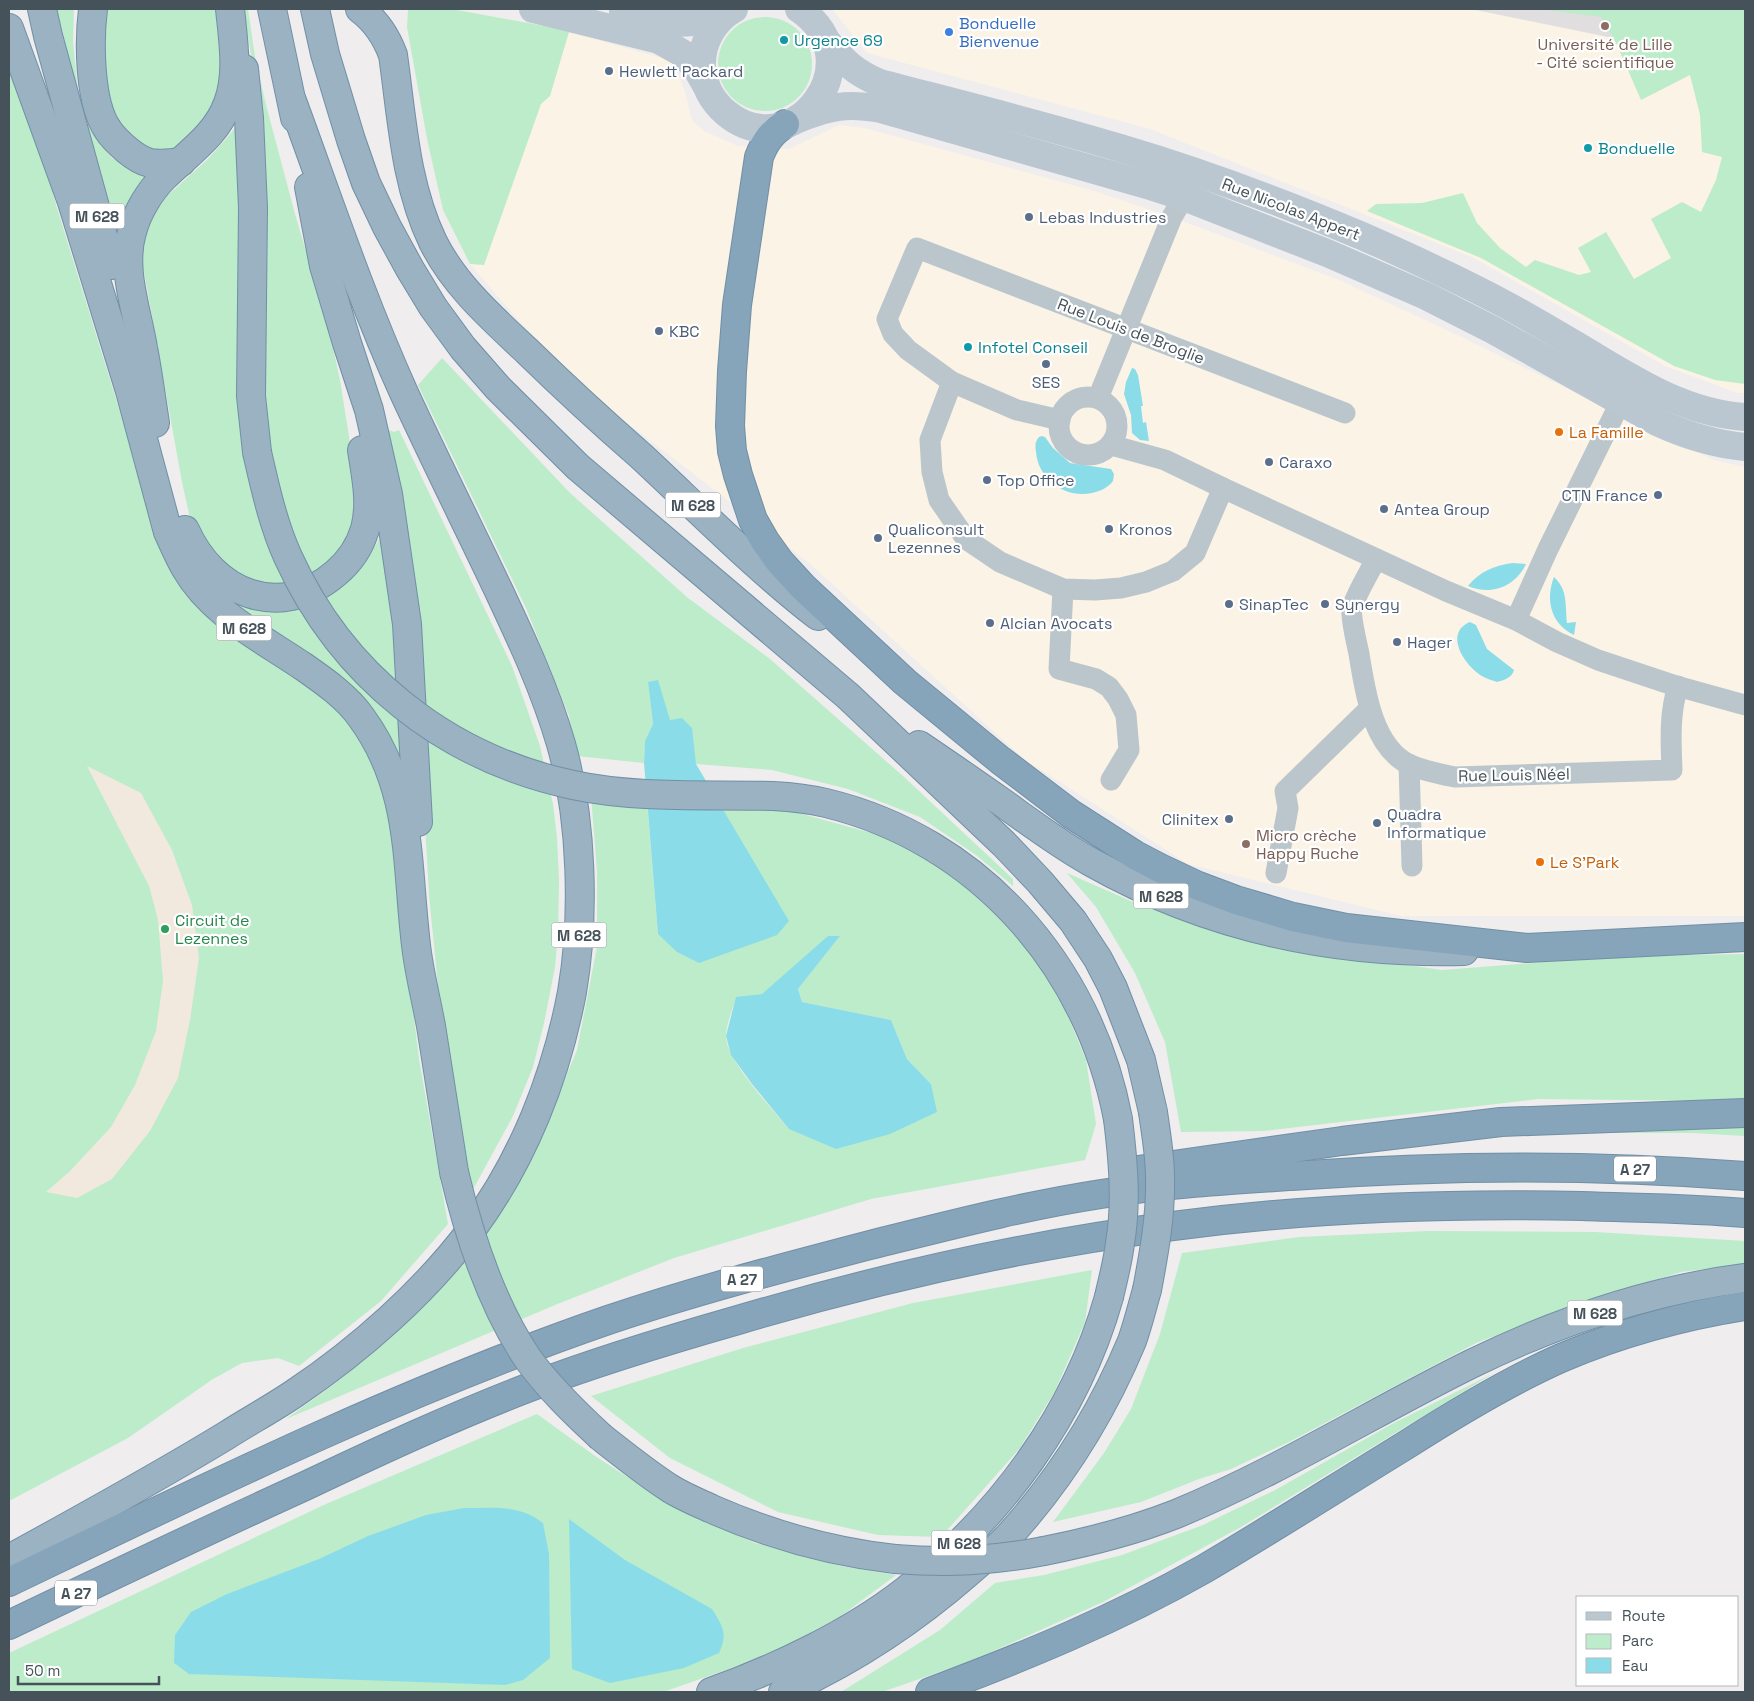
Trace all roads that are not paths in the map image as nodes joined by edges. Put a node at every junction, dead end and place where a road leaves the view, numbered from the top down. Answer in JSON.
{"nodes":[{"id":1,"x":24,"y":9,"type":"edge"},
{"id":2,"x":42,"y":9,"type":"edge"},
{"id":3,"x":93,"y":9,"type":"edge"},
{"id":4,"x":230,"y":9,"type":"edge"},
{"id":5,"x":234,"y":9,"type":"edge"},
{"id":6,"x":272,"y":9,"type":"edge"},
{"id":7,"x":315,"y":9,"type":"edge"},
{"id":8,"x":360,"y":9,"type":"edge"},
{"id":9,"x":533,"y":9,"type":"edge"},
{"id":10,"x":612,"y":9,"type":"edge"},
{"id":11,"x":799,"y":9,"type":"edge"},
{"id":12,"x":732,"y":10,"type":"edge"},
{"id":13,"x":9,"y":28,"type":"edge"},
{"id":14,"x":825,"y":39,"type":"junction"},
{"id":15,"x":708,"y":88,"type":"junction"},
{"id":16,"x":292,"y":100,"type":"junction"},
{"id":17,"x":791,"y":121,"type":"junction"},
{"id":18,"x":181,"y":162,"type":"junction"},
{"id":19,"x":1184,"y":197,"type":"junction"},
{"id":20,"x":72,"y":202,"type":"junction"},
{"id":21,"x":1127,"y":330,"type":"junction"},
{"id":22,"x":346,"y":342,"type":"junction"},
{"id":23,"x":952,"y":382,"type":"junction"},
{"id":24,"x":1098,"y":398,"type":"junction"},
{"id":25,"x":1620,"y":403,"type":"junction"},
{"id":26,"x":1345,"y":412,"type":"dead end"},
{"id":27,"x":1745,"y":417,"type":"edge"},
{"id":28,"x":1060,"y":420,"type":"junction"},
{"id":29,"x":1657,"y":422,"type":"junction"},
{"id":30,"x":155,"y":423,"type":"junction"},
{"id":31,"x":1745,"y":436,"type":"edge"},
{"id":32,"x":1111,"y":445,"type":"junction"},
{"id":33,"x":1745,"y":447,"type":"edge"},
{"id":34,"x":1223,"y":488,"type":"junction"},
{"id":35,"x":1376,"y":559,"type":"junction"},
{"id":36,"x":1063,"y":589,"type":"junction"},
{"id":37,"x":1516,"y":620,"type":"junction"},
{"id":38,"x":905,"y":682,"type":"junction"},
{"id":39,"x":1678,"y":686,"type":"junction"},
{"id":40,"x":848,"y":696,"type":"junction"},
{"id":41,"x":1745,"y":705,"type":"edge"},
{"id":42,"x":1369,"y":708,"type":"junction"},
{"id":43,"x":1409,"y":764,"type":"junction"},
{"id":44,"x":1110,"y":780,"type":"dead end"},
{"id":45,"x":1412,"y":866,"type":"dead end"},
{"id":46,"x":1276,"y":873,"type":"dead end"},
{"id":47,"x":1745,"y":937,"type":"edge"},
{"id":48,"x":1527,"y":948,"type":"junction"},
{"id":49,"x":430,"y":1025,"type":"junction"},
{"id":50,"x":1745,"y":1113,"type":"edge"},
{"id":51,"x":1745,"y":1176,"type":"edge"},
{"id":52,"x":1745,"y":1213,"type":"edge"},
{"id":53,"x":1745,"y":1278,"type":"edge"},
{"id":54,"x":669,"y":1300,"type":"junction"},
{"id":55,"x":1745,"y":1306,"type":"edge"},
{"id":56,"x":9,"y":1559,"type":"edge"},
{"id":57,"x":9,"y":1582,"type":"edge"},
{"id":58,"x":9,"y":1625,"type":"edge"},
{"id":59,"x":711,"y":1692,"type":"edge"},
{"id":60,"x":783,"y":1692,"type":"edge"},
{"id":61,"x":930,"y":1692,"type":"edge"}],
"edges":[{"from":1,"to":20,"type":"highway","number":"M 628"},
{"from":2,"to":30,"type":"highway","number":"M 628"},
{"from":3,"to":18,"type":"highway"},
{"from":4,"to":18,"type":"highway","number":"M 628"},
{"from":5,"to":59,"type":"highway","number":"M 628","bridge":true},
{"from":6,"to":16,"type":"highway","number":"M 628"},
{"from":7,"to":40,"type":"highway","number":"M 628"},
{"from":8,"to":38,"type":"highway","number":"M 628"},
{"from":9,"to":15,"type":"main road"},
{"from":10,"to":12,"type":"main road"},
{"from":11,"to":14,"type":"main road","name":"Rue Nicolas Appert"},
{"from":12,"to":15,"type":"main road"},
{"from":13,"to":20,"type":"highway","number":"M 628"},
{"from":14,"to":17,"type":"main road"},
{"from":14,"to":27,"type":"main road","name":"Rue Nicolas Appert"},
{"from":15,"to":17,"type":"main road","name":"Rue Nicolas Appert"},
{"from":16,"to":22,"type":"highway","number":"M 628"},
{"from":16,"to":56,"type":"highway","number":"M 628"},
{"from":17,"to":19,"type":"main road","name":"Rue Nicolas Appert"},
{"from":17,"to":38,"type":"highway"},
{"from":18,"to":30,"type":"highway","number":"M 628"},
{"from":19,"to":21,"type":"street"},
{"from":19,"to":25,"type":"main road","name":"Rue Nicolas Appert"},
{"from":20,"to":49,"type":"highway","number":"M 628"},
{"from":21,"to":23,"type":"street","name":"Rue Louis de Broglie"},
{"from":21,"to":24,"type":"street"},
{"from":21,"to":26,"type":"street","name":"Rue Louis de Broglie"},
{"from":22,"to":30,"type":"highway","number":"M 628"},
{"from":22,"to":49,"type":"highway","number":"M 628"},
{"from":23,"to":28,"type":"street"},
{"from":23,"to":36,"type":"street"},
{"from":24,"to":28,"type":"street"},
{"from":24,"to":32,"type":"street"},
{"from":25,"to":29,"type":"main road","name":"Rue Nicolas Appert"},
{"from":25,"to":37,"type":"street"},
{"from":28,"to":32,"type":"street"},
{"from":29,"to":31,"type":"main road","name":"Rue Nicolas Appert"},
{"from":29,"to":33,"type":"main road","name":"Rue Nicolas Appert"},
{"from":32,"to":34,"type":"street"},
{"from":34,"to":35,"type":"street"},
{"from":34,"to":36,"type":"street"},
{"from":35,"to":37,"type":"street"},
{"from":35,"to":42,"type":"street","name":"Rue Louis Néel"},
{"from":36,"to":44,"type":"street"},
{"from":37,"to":39,"type":"street"},
{"from":38,"to":48,"type":"highway","number":"M 628"},
{"from":39,"to":41,"type":"street"},
{"from":39,"to":43,"type":"street","name":"Rue Louis Néel"},
{"from":40,"to":48,"type":"highway","number":"M 628"},
{"from":40,"to":60,"type":"highway","number":"M 628","bridge":true},
{"from":42,"to":43,"type":"street","name":"Rue Louis Néel"},
{"from":42,"to":46,"type":"street"},
{"from":43,"to":45,"type":"street"},
{"from":47,"to":48,"type":"highway","number":"M 628"},
{"from":49,"to":53,"type":"highway","number":"M 628","bridge":true},
{"from":50,"to":54,"type":"highway"},
{"from":51,"to":54,"type":"highway","number":"A 27"},
{"from":52,"to":58,"type":"highway","number":"A 27"},
{"from":54,"to":57,"type":"highway","number":"A 27"},
{"from":55,"to":61,"type":"highway"}]}
